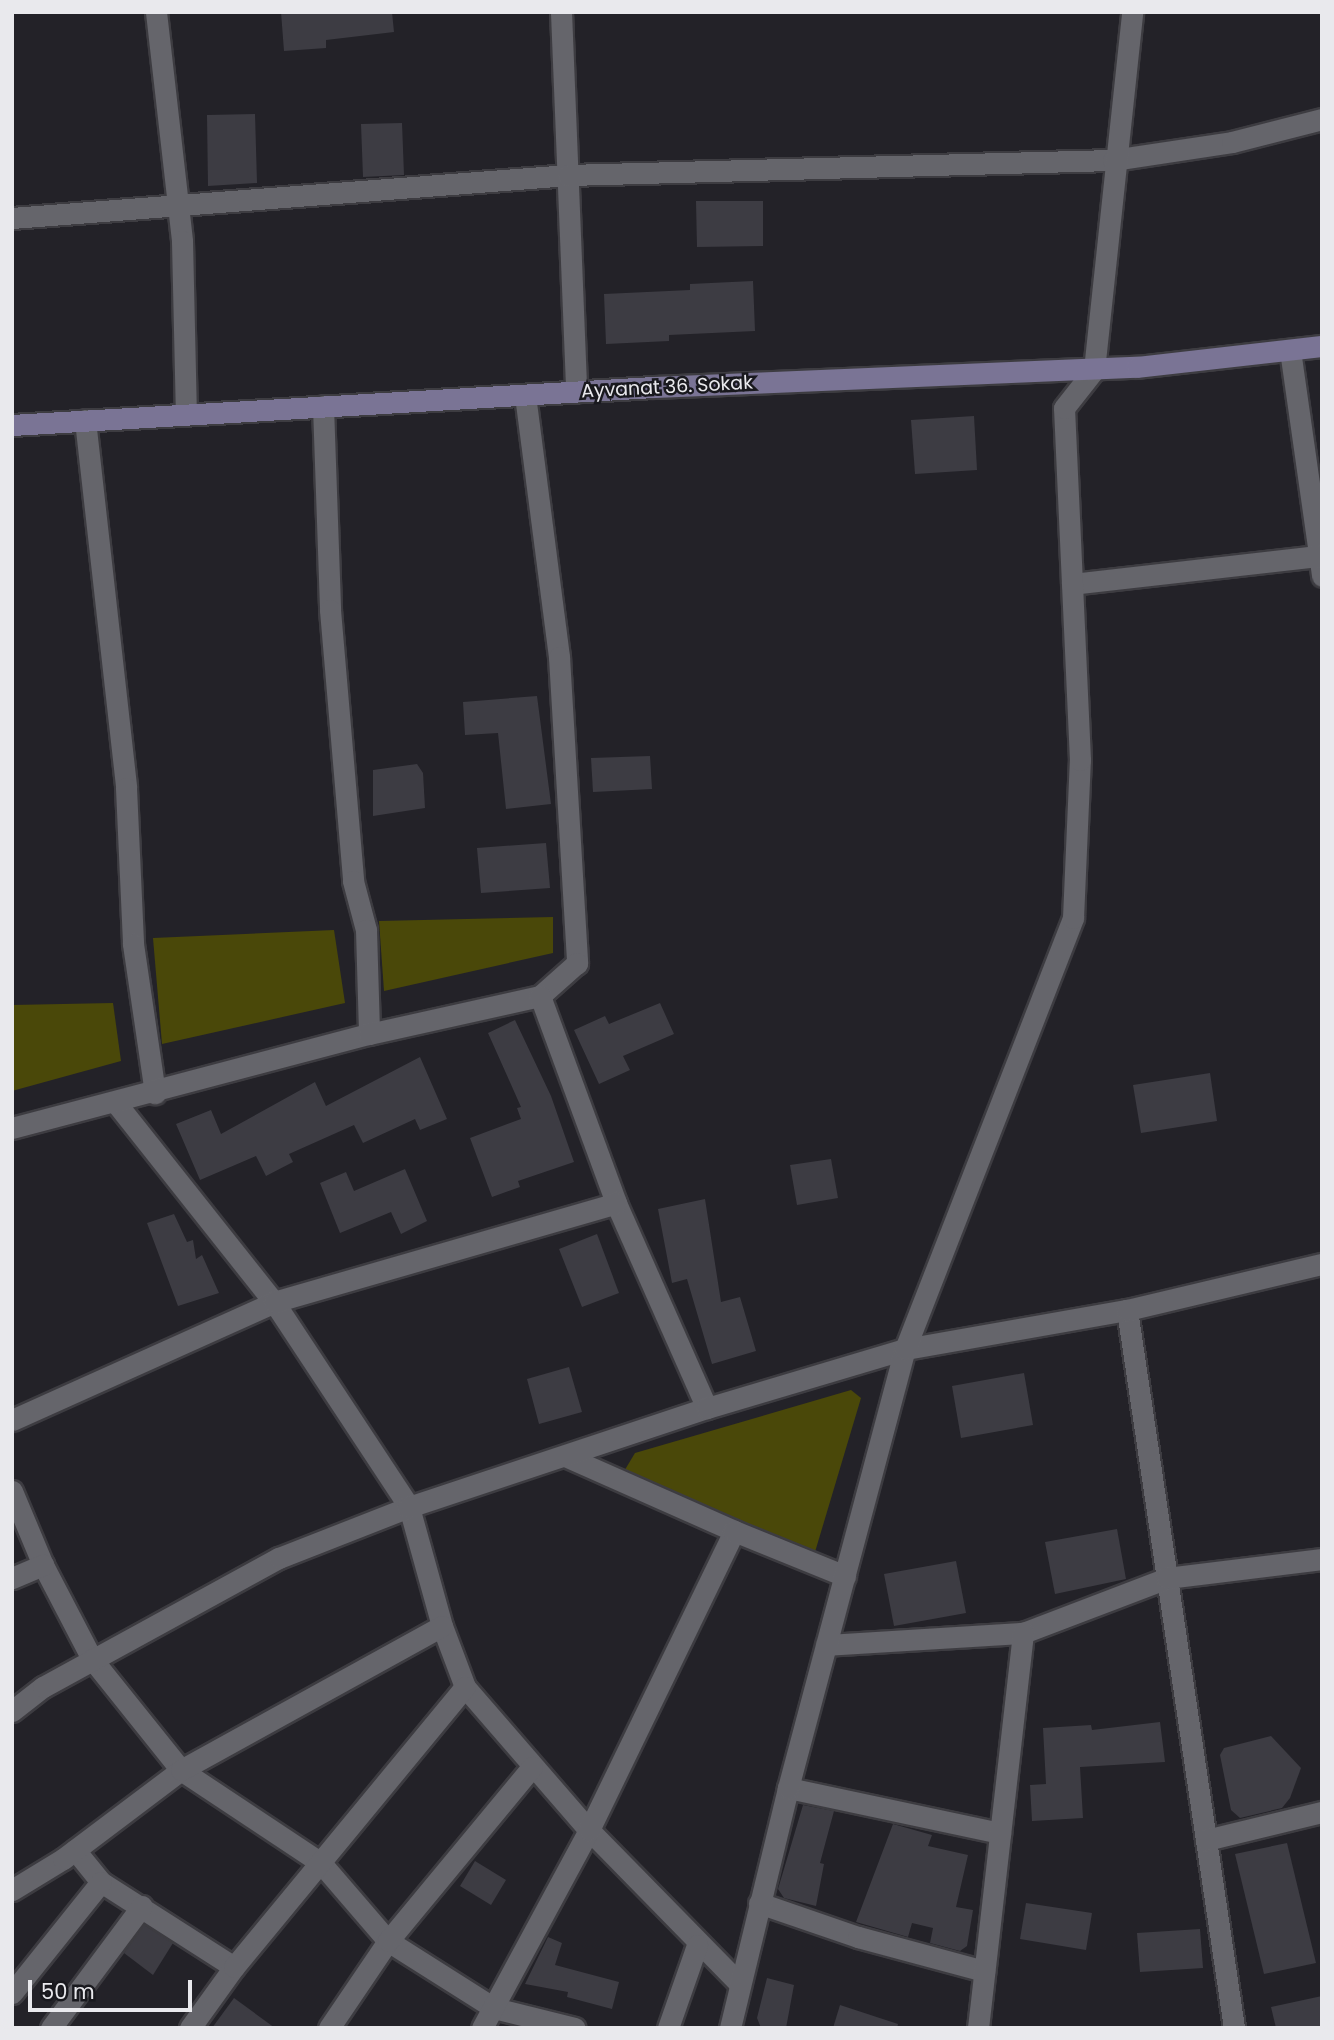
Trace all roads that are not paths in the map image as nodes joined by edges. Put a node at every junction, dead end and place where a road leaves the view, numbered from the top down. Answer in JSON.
{"nodes":[{"id":1,"x":156,"y":12,"type":"edge"},
{"id":2,"x":561,"y":12,"type":"edge"},
{"id":3,"x":1132,"y":12,"type":"edge"},
{"id":4,"x":1322,"y":119,"type":"edge"},
{"id":5,"x":1113,"y":160,"type":"junction"},
{"id":6,"x":568,"y":175,"type":"junction"},
{"id":7,"x":178,"y":208,"type":"junction"},
{"id":8,"x":12,"y":218,"type":"edge"},
{"id":9,"x":1322,"y":346,"type":"edge"},
{"id":10,"x":1290,"y":350,"type":"junction"},
{"id":11,"x":1094,"y":370,"type":"junction"},
{"id":12,"x":576,"y":392,"type":"junction"},
{"id":13,"x":525,"y":395,"type":"junction"},
{"id":14,"x":323,"y":406,"type":"junction"},
{"id":15,"x":186,"y":414,"type":"junction"},
{"id":16,"x":85,"y":420,"type":"junction"},
{"id":17,"x":12,"y":425,"type":"edge"},
{"id":18,"x":1320,"y":566,"type":"edge"},
{"id":19,"x":1072,"y":584,"type":"junction"},
{"id":20,"x":540,"y":996,"type":"junction"},
{"id":21,"x":369,"y":1034,"type":"junction"},
{"id":22,"x":155,"y":1093,"type":"junction"},
{"id":23,"x":116,"y":1103,"type":"junction"},
{"id":24,"x":12,"y":1128,"type":"edge"},
{"id":25,"x":616,"y":1203,"type":"junction"},
{"id":26,"x":1322,"y":1264,"type":"edge"},
{"id":27,"x":274,"y":1302,"type":"junction"},
{"id":28,"x":1127,"y":1310,"type":"junction"},
{"id":29,"x":905,"y":1349,"type":"junction"},
{"id":30,"x":707,"y":1408,"type":"junction"},
{"id":31,"x":12,"y":1420,"type":"edge"},
{"id":32,"x":565,"y":1456,"type":"junction"},
{"id":33,"x":12,"y":1491,"type":"edge"},
{"id":34,"x":409,"y":1507,"type":"junction"},
{"id":35,"x":734,"y":1531,"type":"junction"},
{"id":36,"x":1322,"y":1559,"type":"edge"},
{"id":37,"x":43,"y":1565,"type":"junction"},
{"id":38,"x":845,"y":1576,"type":"junction"},
{"id":39,"x":12,"y":1578,"type":"edge"},
{"id":40,"x":1167,"y":1578,"type":"junction"},
{"id":41,"x":442,"y":1626,"type":"junction"},
{"id":42,"x":1023,"y":1633,"type":"junction"},
{"id":43,"x":826,"y":1646,"type":"junction"},
{"id":44,"x":92,"y":1659,"type":"junction"},
{"id":45,"x":465,"y":1686,"type":"junction"},
{"id":46,"x":12,"y":1711,"type":"edge"},
{"id":47,"x":532,"y":1768,"type":"junction"},
{"id":48,"x":181,"y":1770,"type":"junction"},
{"id":49,"x":788,"y":1788,"type":"junction"},
{"id":50,"x":1322,"y":1812,"type":"edge"},
{"id":51,"x":589,"y":1830,"type":"junction"},
{"id":52,"x":1000,"y":1833,"type":"junction"},
{"id":53,"x":1206,"y":1840,"type":"junction"},
{"id":54,"x":75,"y":1850,"type":"junction"},
{"id":55,"x":321,"y":1863,"type":"junction"},
{"id":56,"x":101,"y":1882,"type":"junction"},
{"id":57,"x":12,"y":1890,"type":"edge"},
{"id":58,"x":759,"y":1903,"type":"junction"},
{"id":59,"x":142,"y":1906,"type":"junction"},
{"id":60,"x":388,"y":1941,"type":"junction"},
{"id":61,"x":697,"y":1945,"type":"junction"},
{"id":62,"x":234,"y":1967,"type":"junction"},
{"id":63,"x":984,"y":1971,"type":"junction"},
{"id":64,"x":739,"y":1983,"type":"junction"},
{"id":65,"x":12,"y":1993,"type":"edge"},
{"id":66,"x":494,"y":2008,"type":"junction"},
{"id":67,"x":548,"y":2025,"type":"edge"},
{"id":68,"x":51,"y":2028,"type":"edge"},
{"id":69,"x":191,"y":2028,"type":"edge"},
{"id":70,"x":329,"y":2028,"type":"edge"},
{"id":71,"x":482,"y":2028,"type":"edge"},
{"id":72,"x":575,"y":2028,"type":"edge"},
{"id":73,"x":668,"y":2028,"type":"edge"},
{"id":74,"x":730,"y":2028,"type":"edge"},
{"id":75,"x":978,"y":2028,"type":"edge"},
{"id":76,"x":1234,"y":2028,"type":"edge"}],
"edges":[{"from":1,"to":7,"type":"street"},
{"from":2,"to":6,"type":"street"},
{"from":3,"to":5,"type":"street"},
{"from":4,"to":5,"type":"street"},
{"from":5,"to":6,"type":"street"},
{"from":5,"to":11,"type":"street"},
{"from":6,"to":7,"type":"street"},
{"from":6,"to":12,"type":"street"},
{"from":7,"to":8,"type":"street"},
{"from":7,"to":15,"type":"street"},
{"from":9,"to":10,"type":"street","name":"Ayvanat 36. Sokak"},
{"from":10,"to":11,"type":"street","name":"Ayvanat 36. Sokak"},
{"from":10,"to":18,"type":"street"},
{"from":11,"to":12,"type":"street","name":"Ayvanat 36. Sokak"},
{"from":11,"to":19,"type":"street"},
{"from":12,"to":13,"type":"street","name":"Ayvanat 36. Sokak"},
{"from":13,"to":14,"type":"street","name":"Ayvanat 36. Sokak"},
{"from":13,"to":20,"type":"street"},
{"from":14,"to":15,"type":"street","name":"Ayvanat 36. Sokak"},
{"from":14,"to":21,"type":"street"},
{"from":15,"to":16,"type":"street","name":"Ayvanat 36. Sokak"},
{"from":16,"to":17,"type":"street","name":"Ayvanat 36. Sokak"},
{"from":16,"to":22,"type":"street"},
{"from":18,"to":19,"type":"street"},
{"from":19,"to":29,"type":"street"},
{"from":20,"to":21,"type":"street"},
{"from":20,"to":25,"type":"street"},
{"from":21,"to":22,"type":"street"},
{"from":22,"to":23,"type":"street"},
{"from":23,"to":24,"type":"street"},
{"from":23,"to":27,"type":"street"},
{"from":25,"to":27,"type":"street"},
{"from":25,"to":30,"type":"street"},
{"from":26,"to":28,"type":"street"},
{"from":27,"to":31,"type":"street"},
{"from":27,"to":34,"type":"street"},
{"from":28,"to":29,"type":"street"},
{"from":28,"to":40,"type":"street"},
{"from":29,"to":30,"type":"street"},
{"from":29,"to":38,"type":"street"},
{"from":30,"to":32,"type":"street"},
{"from":32,"to":34,"type":"street"},
{"from":32,"to":35,"type":"street"},
{"from":33,"to":37,"type":"street"},
{"from":34,"to":41,"type":"street"},
{"from":34,"to":44,"type":"street"},
{"from":35,"to":38,"type":"street"},
{"from":35,"to":51,"type":"street"},
{"from":36,"to":40,"type":"street"},
{"from":37,"to":39,"type":"street"},
{"from":37,"to":44,"type":"street"},
{"from":38,"to":43,"type":"street"},
{"from":40,"to":42,"type":"street"},
{"from":40,"to":53,"type":"street"},
{"from":41,"to":45,"type":"street"},
{"from":41,"to":48,"type":"street"},
{"from":42,"to":43,"type":"street"},
{"from":42,"to":52,"type":"street"},
{"from":43,"to":49,"type":"street"},
{"from":44,"to":46,"type":"street"},
{"from":44,"to":48,"type":"street"},
{"from":45,"to":47,"type":"street"},
{"from":45,"to":55,"type":"street"},
{"from":47,"to":51,"type":"street"},
{"from":47,"to":60,"type":"street"},
{"from":48,"to":54,"type":"street"},
{"from":48,"to":55,"type":"street"},
{"from":49,"to":52,"type":"street"},
{"from":49,"to":58,"type":"street"},
{"from":50,"to":53,"type":"street"},
{"from":51,"to":61,"type":"street"},
{"from":51,"to":66,"type":"street"},
{"from":52,"to":63,"type":"street"},
{"from":53,"to":76,"type":"street"},
{"from":54,"to":56,"type":"street"},
{"from":54,"to":57,"type":"street"},
{"from":55,"to":60,"type":"street"},
{"from":55,"to":62,"type":"street"},
{"from":56,"to":59,"type":"street"},
{"from":56,"to":65,"type":"street"},
{"from":58,"to":63,"type":"street"},
{"from":58,"to":64,"type":"street"},
{"from":59,"to":62,"type":"street"},
{"from":59,"to":68,"type":"street"},
{"from":60,"to":66,"type":"street"},
{"from":60,"to":70,"type":"street"},
{"from":61,"to":64,"type":"street"},
{"from":61,"to":73,"type":"street"},
{"from":62,"to":69,"type":"street"},
{"from":63,"to":75,"type":"street"},
{"from":64,"to":74,"type":"street"},
{"from":66,"to":67,"type":"street"},
{"from":66,"to":71,"type":"street"},
{"from":67,"to":72,"type":"street"}]}
